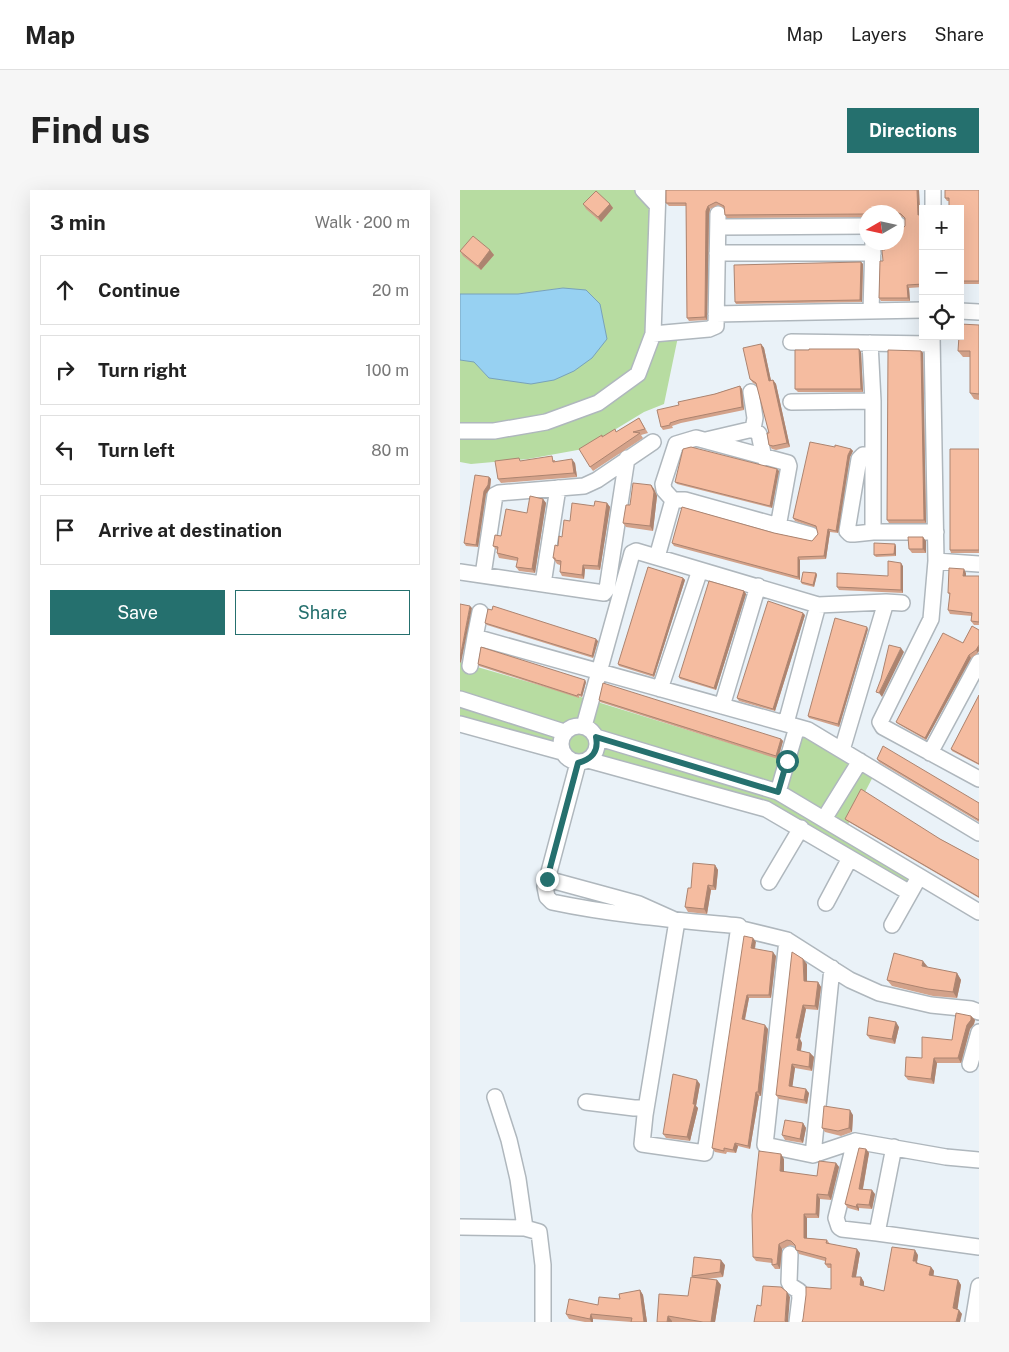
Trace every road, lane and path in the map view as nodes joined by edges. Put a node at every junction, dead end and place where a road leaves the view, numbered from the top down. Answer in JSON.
{"nodes":[{"id":1,"x":643,"y":190,"type":"edge"},
{"id":2,"x":933,"y":190,"type":"edge"},
{"id":3,"x":657,"y":198,"type":"edge"},
{"id":4,"x":933,"y":205,"type":"edge"},
{"id":5,"x":859,"y":226,"type":"edge"},
{"id":6,"x":859,"y":248,"type":"edge"},
{"id":7,"x":873,"y":250,"type":"edge"},
{"id":8,"x":717,"y":252,"type":"junction"},
{"id":9,"x":919,"y":310,"type":"edge"},
{"id":10,"x":871,"y":311,"type":"junction"},
{"id":11,"x":964,"y":311,"type":"edge"},
{"id":12,"x":979,"y":312,"type":"edge"},
{"id":13,"x":716,"y":314,"type":"junction"},
{"id":14,"x":653,"y":334,"type":"junction"},
{"id":15,"x":932,"y":340,"type":"edge"},
{"id":16,"x":791,"y":342,"type":"dead end"},
{"id":17,"x":870,"y":343,"type":"junction"},
{"id":18,"x":751,"y":392,"type":"dead end"},
{"id":19,"x":873,"y":401,"type":"junction"},
{"id":20,"x":791,"y":402,"type":"dead end"},
{"id":21,"x":752,"y":429,"type":"junction"},
{"id":22,"x":460,"y":431,"type":"edge"},
{"id":23,"x":704,"y":440,"type":"junction"},
{"id":24,"x":653,"y":442,"type":"dead end"},
{"id":25,"x":873,"y":454,"type":"junction"},
{"id":26,"x":627,"y":458,"type":"junction"},
{"id":27,"x":764,"y":458,"type":"junction"},
{"id":28,"x":558,"y":488,"type":"junction"},
{"id":29,"x":673,"y":500,"type":"junction"},
{"id":30,"x":778,"y":527,"type":"junction"},
{"id":31,"x":873,"y":532,"type":"junction"},
{"id":32,"x":936,"y":532,"type":"junction"},
{"id":33,"x":811,"y":534,"type":"dead end"},
{"id":34,"x":657,"y":557,"type":"junction"},
{"id":35,"x":936,"y":561,"type":"junction"},
{"id":36,"x":979,"y":564,"type":"edge"},
{"id":37,"x":700,"y":570,"type":"junction"},
{"id":38,"x":460,"y":572,"type":"edge"},
{"id":39,"x":483,"y":575,"type":"junction"},
{"id":40,"x":543,"y":584,"type":"junction"},
{"id":41,"x":758,"y":586,"type":"junction"},
{"id":42,"x":886,"y":602,"type":"junction"},
{"id":43,"x":902,"y":603,"type":"dead end"},
{"id":44,"x":818,"y":605,"type":"junction"},
{"id":45,"x":480,"y":612,"type":"dead end"},
{"id":46,"x":475,"y":637,"type":"junction"},
{"id":47,"x":979,"y":662,"type":"edge"},
{"id":48,"x":470,"y":666,"type":"dead end"},
{"id":49,"x":599,"y":672,"type":"junction"},
{"id":50,"x":660,"y":689,"type":"junction"},
{"id":51,"x":460,"y":699,"type":"edge"},
{"id":52,"x":722,"y":706,"type":"junction"},
{"id":53,"x":460,"y":724,"type":"edge"},
{"id":54,"x":792,"y":725,"type":"junction"},
{"id":55,"x":584,"y":726,"type":"junction"},
{"id":56,"x":564,"y":732,"type":"junction"},
{"id":57,"x":596,"y":737,"type":"junction"},
{"id":58,"x":842,"y":750,"type":"junction"},
{"id":59,"x":562,"y":752,"type":"junction"},
{"id":60,"x":930,"y":753,"type":"junction"},
{"id":61,"x":583,"y":761,"type":"junction"},
{"id":62,"x":860,"y":761,"type":"junction"},
{"id":63,"x":979,"y":779,"type":"edge"},
{"id":64,"x":778,"y":792,"type":"junction"},
{"id":65,"x":824,"y":819,"type":"junction"},
{"id":66,"x":801,"y":828,"type":"junction"},
{"id":67,"x":979,"y":833,"type":"edge"},
{"id":68,"x":850,"y":858,"type":"junction"},
{"id":69,"x":547,"y":879,"type":"junction"},
{"id":70,"x":769,"y":882,"type":"dead end"},
{"id":71,"x":915,"y":884,"type":"junction"},
{"id":72,"x":826,"y":903,"type":"dead end"},
{"id":73,"x":979,"y":912,"type":"edge"},
{"id":74,"x":676,"y":920,"type":"junction"},
{"id":75,"x":892,"y":925,"type":"dead end"},
{"id":76,"x":742,"y":929,"type":"dead end"},
{"id":77,"x":787,"y":940,"type":"junction"},
{"id":78,"x":832,"y":968,"type":"junction"},
{"id":79,"x":979,"y":1012,"type":"edge"},
{"id":80,"x":979,"y":1032,"type":"edge"},
{"id":81,"x":970,"y":1064,"type":"dead end"},
{"id":82,"x":495,"y":1097,"type":"dead end"},
{"id":83,"x":586,"y":1102,"type":"dead end"},
{"id":84,"x":646,"y":1108,"type":"junction"},
{"id":85,"x":855,"y":1141,"type":"junction"},
{"id":86,"x":894,"y":1147,"type":"junction"},
{"id":87,"x":813,"y":1155,"type":"junction"},
{"id":88,"x":979,"y":1160,"type":"edge"},
{"id":89,"x":460,"y":1227,"type":"edge"},
{"id":90,"x":525,"y":1228,"type":"junction"},
{"id":91,"x":877,"y":1233,"type":"junction"},
{"id":92,"x":979,"y":1247,"type":"edge"},
{"id":93,"x":790,"y":1254,"type":"dead end"},
{"id":94,"x":979,"y":1286,"type":"edge"},
{"id":95,"x":543,"y":1322,"type":"edge"},
{"id":96,"x":797,"y":1322,"type":"edge"},
{"id":97,"x":973,"y":1322,"type":"edge"}],
"edges":[{"from":1,"to":3,"type":"street"},
{"from":2,"to":4,"type":"street"},
{"from":3,"to":14,"type":"street"},
{"from":5,"to":8,"type":"street"},
{"from":6,"to":8,"type":"street"},
{"from":7,"to":10,"type":"street"},
{"from":8,"to":13,"type":"street"},
{"from":9,"to":10,"type":"street"},
{"from":10,"to":13,"type":"street"},
{"from":11,"to":12,"type":"street"},
{"from":13,"to":14,"type":"street"},
{"from":14,"to":22,"type":"street"},
{"from":15,"to":17,"type":"street"},
{"from":15,"to":32,"type":"street"},
{"from":16,"to":17,"type":"street"},
{"from":17,"to":19,"type":"street"},
{"from":18,"to":21,"type":"street"},
{"from":19,"to":20,"type":"street"},
{"from":19,"to":25,"type":"street"},
{"from":21,"to":23,"type":"street"},
{"from":21,"to":27,"type":"street"},
{"from":23,"to":27,"type":"street"},
{"from":23,"to":29,"type":"street"},
{"from":24,"to":26,"type":"street"},
{"from":25,"to":31,"type":"street"},
{"from":25,"to":31,"type":"street"},
{"from":26,"to":28,"type":"street"},
{"from":26,"to":40,"type":"street"},
{"from":27,"to":30,"type":"street"},
{"from":28,"to":39,"type":"street"},
{"from":28,"to":40,"type":"street"},
{"from":29,"to":30,"type":"street"},
{"from":29,"to":34,"type":"street"},
{"from":30,"to":33,"type":"street"},
{"from":31,"to":32,"type":"street"},
{"from":32,"to":35,"type":"street"},
{"from":34,"to":37,"type":"street"},
{"from":34,"to":49,"type":"street"},
{"from":35,"to":36,"type":"street"},
{"from":35,"to":60,"type":"street"},
{"from":37,"to":41,"type":"street"},
{"from":37,"to":50,"type":"street"},
{"from":38,"to":39,"type":"street"},
{"from":39,"to":40,"type":"street"},
{"from":41,"to":44,"type":"street"},
{"from":41,"to":52,"type":"street"},
{"from":42,"to":43,"type":"street"},
{"from":42,"to":44,"type":"street"},
{"from":42,"to":58,"type":"street"},
{"from":44,"to":54,"type":"street"},
{"from":45,"to":46,"type":"street"},
{"from":46,"to":48,"type":"street"},
{"from":46,"to":49,"type":"street"},
{"from":47,"to":60,"type":"street"},
{"from":49,"to":50,"type":"street"},
{"from":49,"to":55,"type":"street"},
{"from":50,"to":52,"type":"street"},
{"from":51,"to":56,"type":"street"},
{"from":52,"to":54,"type":"street"},
{"from":53,"to":59,"type":"street"},
{"from":54,"to":58,"type":"street"},
{"from":54,"to":64,"type":"street"},
{"from":55,"to":56,"type":"street"},
{"from":55,"to":57,"type":"street"},
{"from":56,"to":59,"type":"street"},
{"from":57,"to":61,"type":"street"},
{"from":57,"to":64,"type":"street"},
{"from":58,"to":62,"type":"street"},
{"from":59,"to":61,"type":"street"},
{"from":60,"to":63,"type":"street"},
{"from":61,"to":66,"type":"street"},
{"from":61,"to":69,"type":"street"},
{"from":62,"to":65,"type":"street"},
{"from":62,"to":67,"type":"street"},
{"from":64,"to":65,"type":"street"},
{"from":65,"to":71,"type":"street"},
{"from":66,"to":68,"type":"street"},
{"from":66,"to":70,"type":"street"},
{"from":68,"to":71,"type":"street"},
{"from":68,"to":72,"type":"street"},
{"from":69,"to":74,"type":"street"},
{"from":69,"to":74,"type":"street"},
{"from":71,"to":73,"type":"street"},
{"from":71,"to":75,"type":"street"},
{"from":74,"to":84,"type":"street"},
{"from":74,"to":84,"type":"street"},
{"from":76,"to":77,"type":"street"},
{"from":77,"to":78,"type":"street"},
{"from":77,"to":87,"type":"street"},
{"from":78,"to":79,"type":"street"},
{"from":78,"to":87,"type":"street"},
{"from":80,"to":81,"type":"street"},
{"from":82,"to":90,"type":"street"},
{"from":83,"to":84,"type":"street"},
{"from":85,"to":86,"type":"street"},
{"from":85,"to":87,"type":"street"},
{"from":85,"to":91,"type":"street"},
{"from":86,"to":88,"type":"street"},
{"from":86,"to":91,"type":"street"},
{"from":89,"to":90,"type":"street"},
{"from":90,"to":95,"type":"street"},
{"from":91,"to":92,"type":"street"},
{"from":93,"to":96,"type":"street"},
{"from":94,"to":97,"type":"street"}]}
